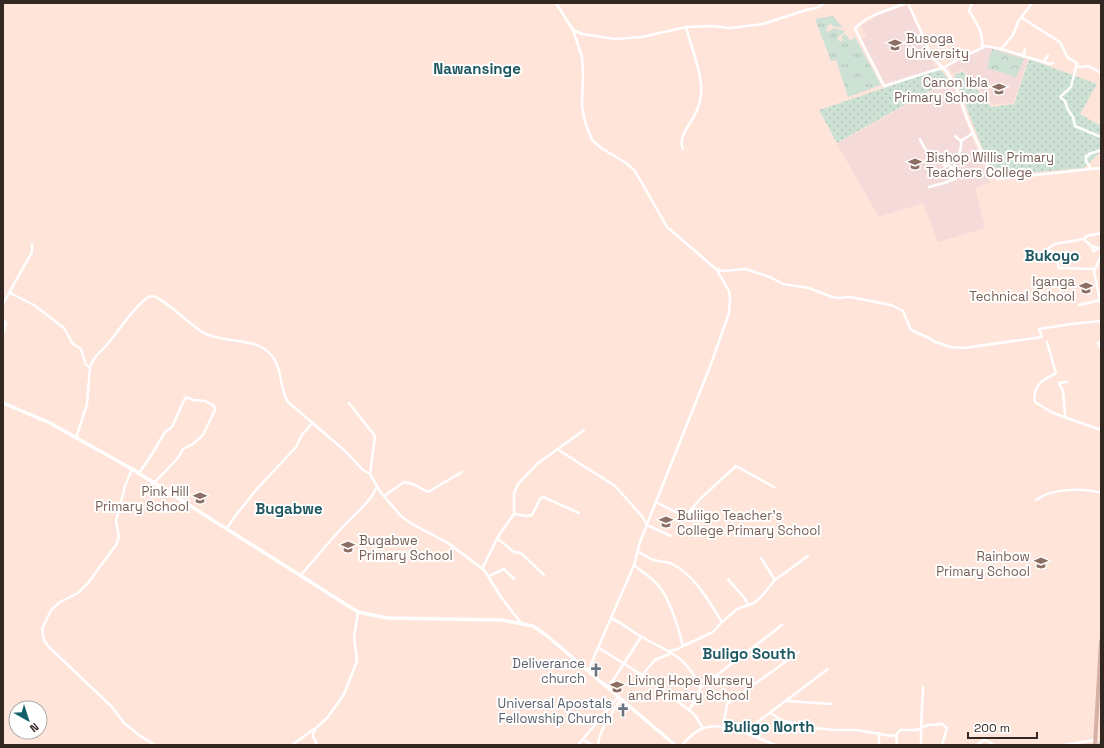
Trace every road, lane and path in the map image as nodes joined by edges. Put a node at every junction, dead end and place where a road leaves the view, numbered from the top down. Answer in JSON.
{"nodes":[{"id":1,"x":556,"y":3,"type":"edge"},
{"id":2,"x":825,"y":3,"type":"edge"},
{"id":3,"x":907,"y":3,"type":"edge"},
{"id":4,"x":972,"y":3,"type":"edge"},
{"id":5,"x":1032,"y":3,"type":"edge"},
{"id":6,"x":1022,"y":18,"type":"junction"},
{"id":7,"x":686,"y":27,"type":"junction"},
{"id":8,"x":572,"y":30,"type":"junction"},
{"id":9,"x":982,"y":48,"type":"junction"},
{"id":10,"x":1001,"y":49,"type":"junction"},
{"id":11,"x":1025,"y":49,"type":"dead end"},
{"id":12,"x":1048,"y":55,"type":"dead end"},
{"id":13,"x":964,"y":57,"type":"junction"},
{"id":14,"x":1023,"y":57,"type":"junction"},
{"id":15,"x":968,"y":61,"type":"dead end"},
{"id":16,"x":1044,"y":62,"type":"junction"},
{"id":17,"x":1053,"y":63,"type":"dead end"},
{"id":18,"x":1077,"y":66,"type":"junction"},
{"id":19,"x":943,"y":68,"type":"junction"},
{"id":20,"x":1101,"y":73,"type":"edge"},
{"id":21,"x":973,"y":133,"type":"junction"},
{"id":22,"x":955,"y":136,"type":"dead end"},
{"id":23,"x":1101,"y":137,"type":"edge"},
{"id":24,"x":920,"y":139,"type":"dead end"},
{"id":25,"x":961,"y":141,"type":"junction"},
{"id":26,"x":683,"y":149,"type":"dead end"},
{"id":27,"x":1101,"y":150,"type":"edge"},
{"id":28,"x":956,"y":157,"type":"junction"},
{"id":29,"x":943,"y":161,"type":"junction"},
{"id":30,"x":1101,"y":168,"type":"edge"},
{"id":31,"x":1091,"y":169,"type":"junction"},
{"id":32,"x":954,"y":170,"type":"junction"},
{"id":33,"x":930,"y":187,"type":"dead end"},
{"id":34,"x":1101,"y":233,"type":"edge"},
{"id":35,"x":1084,"y":239,"type":"junction"},
{"id":36,"x":32,"y":244,"type":"dead end"},
{"id":37,"x":1099,"y":248,"type":"edge"},
{"id":38,"x":1046,"y":250,"type":"junction"},
{"id":39,"x":1040,"y":253,"type":"junction"},
{"id":40,"x":1101,"y":255,"type":"edge"},
{"id":41,"x":716,"y":269,"type":"junction"},
{"id":42,"x":1094,"y":269,"type":"junction"},
{"id":43,"x":12,"y":294,"type":"junction"},
{"id":44,"x":1100,"y":300,"type":"junction"},
{"id":45,"x":3,"y":304,"type":"edge"},
{"id":46,"x":1079,"y":305,"type":"dead end"},
{"id":47,"x":1101,"y":305,"type":"edge"},
{"id":48,"x":3,"y":320,"type":"edge"},
{"id":49,"x":1101,"y":321,"type":"edge"},
{"id":50,"x":3,"y":334,"type":"edge"},
{"id":51,"x":1047,"y":342,"type":"dead end"},
{"id":52,"x":1101,"y":342,"type":"edge"},
{"id":53,"x":1101,"y":348,"type":"edge"},
{"id":54,"x":90,"y":366,"type":"junction"},
{"id":55,"x":1067,"y":382,"type":"dead end"},
{"id":56,"x":3,"y":403,"type":"edge"},
{"id":57,"x":349,"y":403,"type":"dead end"},
{"id":58,"x":1067,"y":419,"type":"junction"},
{"id":59,"x":312,"y":423,"type":"junction"},
{"id":60,"x":584,"y":430,"type":"dead end"},
{"id":61,"x":1101,"y":430,"type":"edge"},
{"id":62,"x":76,"y":438,"type":"junction"},
{"id":63,"x":557,"y":449,"type":"junction"},
{"id":64,"x":132,"y":469,"type":"junction"},
{"id":65,"x":462,"y":472,"type":"dead end"},
{"id":66,"x":138,"y":473,"type":"junction"},
{"id":67,"x":370,"y":474,"type":"junction"},
{"id":68,"x":154,"y":482,"type":"junction"},
{"id":69,"x":377,"y":486,"type":"junction"},
{"id":70,"x":774,"y":487,"type":"dead end"},
{"id":71,"x":1101,"y":493,"type":"edge"},
{"id":72,"x":384,"y":496,"type":"junction"},
{"id":73,"x":1036,"y":500,"type":"dead end"},
{"id":74,"x":656,"y":502,"type":"junction"},
{"id":75,"x":579,"y":513,"type":"dead end"},
{"id":76,"x":514,"y":514,"type":"junction"},
{"id":77,"x":647,"y":525,"type":"junction"},
{"id":78,"x":227,"y":528,"type":"junction"},
{"id":79,"x":671,"y":536,"type":"dead end"},
{"id":80,"x":497,"y":538,"type":"junction"},
{"id":81,"x":637,"y":551,"type":"junction"},
{"id":82,"x":808,"y":556,"type":"dead end"},
{"id":83,"x":761,"y":558,"type":"dead end"},
{"id":84,"x":634,"y":565,"type":"junction"},
{"id":85,"x":482,"y":569,"type":"junction"},
{"id":86,"x":301,"y":575,"type":"junction"},
{"id":87,"x":544,"y":575,"type":"dead end"},
{"id":88,"x":489,"y":576,"type":"junction"},
{"id":89,"x":728,"y":579,"type":"dead end"},
{"id":90,"x":514,"y":580,"type":"dead end"},
{"id":91,"x":775,"y":580,"type":"junction"},
{"id":92,"x":748,"y":605,"type":"junction"},
{"id":93,"x":358,"y":612,"type":"junction"},
{"id":94,"x":611,"y":618,"type":"junction"},
{"id":95,"x":722,"y":622,"type":"junction"},
{"id":96,"x":521,"y":623,"type":"junction"},
{"id":97,"x":782,"y":625,"type":"dead end"},
{"id":98,"x":641,"y":637,"type":"junction"},
{"id":99,"x":1101,"y":642,"type":"edge"},
{"id":100,"x":683,"y":646,"type":"junction"},
{"id":101,"x":599,"y":647,"type":"junction"},
{"id":102,"x":668,"y":651,"type":"junction"},
{"id":103,"x":799,"y":652,"type":"dead end"},
{"id":104,"x":672,"y":653,"type":"junction"},
{"id":105,"x":624,"y":662,"type":"junction"},
{"id":106,"x":828,"y":669,"type":"dead end"},
{"id":107,"x":588,"y":671,"type":"junction"},
{"id":108,"x":642,"y":675,"type":"junction"},
{"id":109,"x":923,"y":687,"type":"dead end"},
{"id":110,"x":607,"y":688,"type":"junction"},
{"id":111,"x":700,"y":688,"type":"junction"},
{"id":112,"x":620,"y":698,"type":"junction"},
{"id":113,"x":786,"y":701,"type":"junction"},
{"id":114,"x":832,"y":704,"type":"dead end"},
{"id":115,"x":689,"y":710,"type":"junction"},
{"id":116,"x":771,"y":713,"type":"junction"},
{"id":117,"x":316,"y":728,"type":"junction"},
{"id":118,"x":703,"y":728,"type":"junction"},
{"id":119,"x":723,"y":728,"type":"junction"},
{"id":120,"x":921,"y":728,"type":"junction"},
{"id":121,"x":744,"y":732,"type":"junction"},
{"id":122,"x":879,"y":733,"type":"junction"},
{"id":123,"x":896,"y":735,"type":"junction"},
{"id":124,"x":583,"y":740,"type":"junction"},
{"id":125,"x":1095,"y":743,"type":"edge"},
{"id":126,"x":156,"y":745,"type":"edge"},
{"id":127,"x":292,"y":745,"type":"edge"},
{"id":128,"x":317,"y":745,"type":"edge"},
{"id":129,"x":578,"y":745,"type":"edge"},
{"id":130,"x":593,"y":745,"type":"edge"},
{"id":131,"x":598,"y":745,"type":"edge"},
{"id":132,"x":675,"y":745,"type":"edge"},
{"id":133,"x":682,"y":745,"type":"edge"},
{"id":134,"x":775,"y":745,"type":"edge"},
{"id":135,"x":879,"y":745,"type":"edge"},
{"id":136,"x":897,"y":745,"type":"edge"},
{"id":137,"x":921,"y":745,"type":"edge"},
{"id":138,"x":942,"y":745,"type":"edge"},
{"id":139,"x":977,"y":745,"type":"edge"},
{"id":140,"x":995,"y":745,"type":"edge"},
{"id":141,"x":1064,"y":745,"type":"edge"}],
"edges":[{"from":1,"to":8,"type":"street"},
{"from":2,"to":7,"type":"street"},
{"from":3,"to":19,"type":"street"},
{"from":3,"to":19,"type":"street"},
{"from":4,"to":9,"type":"street"},
{"from":5,"to":6,"type":"street"},
{"from":6,"to":10,"type":"street"},
{"from":6,"to":18,"type":"street"},
{"from":7,"to":8,"type":"street"},
{"from":7,"to":26,"type":"street"},
{"from":8,"to":41,"type":"street"},
{"from":9,"to":10,"type":"street"},
{"from":9,"to":13,"type":"street"},
{"from":10,"to":14,"type":"street"},
{"from":11,"to":14,"type":"street"},
{"from":12,"to":16,"type":"street"},
{"from":13,"to":15,"type":"street"},
{"from":13,"to":19,"type":"street"},
{"from":14,"to":16,"type":"street"},
{"from":16,"to":17,"type":"street"},
{"from":18,"to":20,"type":"street"},
{"from":18,"to":23,"type":"street"},
{"from":19,"to":21,"type":"street"},
{"from":21,"to":25,"type":"street"},
{"from":21,"to":31,"type":"street"},
{"from":22,"to":25,"type":"street"},
{"from":24,"to":29,"type":"street"},
{"from":25,"to":28,"type":"street"},
{"from":27,"to":31,"type":"street"},
{"from":28,"to":29,"type":"street"},
{"from":28,"to":32,"type":"street"},
{"from":29,"to":32,"type":"street"},
{"from":30,"to":31,"type":"street"},
{"from":32,"to":33,"type":"street"},
{"from":34,"to":35,"type":"street"},
{"from":35,"to":37,"type":"street"},
{"from":35,"to":38,"type":"street"},
{"from":36,"to":43,"type":"street"},
{"from":38,"to":39,"type":"street"},
{"from":38,"to":42,"type":"street"},
{"from":39,"to":39,"type":"street"},
{"from":40,"to":42,"type":"street"},
{"from":41,"to":49,"type":"street"},
{"from":41,"to":74,"type":"street"},
{"from":42,"to":44,"type":"street"},
{"from":43,"to":45,"type":"street"},
{"from":43,"to":54,"type":"street"},
{"from":44,"to":46,"type":"street"},
{"from":44,"to":47,"type":"street"},
{"from":48,"to":50,"type":"street"},
{"from":51,"to":58,"type":"street"},
{"from":52,"to":53,"type":"street"},
{"from":54,"to":59,"type":"street"},
{"from":54,"to":62,"type":"street"},
{"from":55,"to":58,"type":"street"},
{"from":56,"to":62,"type":"street"},
{"from":57,"to":67,"type":"street"},
{"from":58,"to":61,"type":"street"},
{"from":59,"to":67,"type":"street"},
{"from":59,"to":78,"type":"street"},
{"from":60,"to":63,"type":"street"},
{"from":62,"to":64,"type":"street"},
{"from":63,"to":76,"type":"street"},
{"from":63,"to":77,"type":"street"},
{"from":64,"to":66,"type":"street"},
{"from":64,"to":126,"type":"street"},
{"from":65,"to":72,"type":"street"},
{"from":66,"to":68,"type":"street"},
{"from":66,"to":68,"type":"street"},
{"from":67,"to":69,"type":"street"},
{"from":68,"to":78,"type":"street"},
{"from":69,"to":72,"type":"street"},
{"from":69,"to":86,"type":"street"},
{"from":70,"to":74,"type":"street"},
{"from":71,"to":73,"type":"street"},
{"from":72,"to":85,"type":"street"},
{"from":74,"to":77,"type":"street"},
{"from":75,"to":76,"type":"street"},
{"from":76,"to":80,"type":"street"},
{"from":77,"to":79,"type":"street"},
{"from":77,"to":81,"type":"street"},
{"from":78,"to":86,"type":"street"},
{"from":80,"to":85,"type":"street"},
{"from":80,"to":87,"type":"street"},
{"from":81,"to":84,"type":"street"},
{"from":81,"to":95,"type":"street"},
{"from":82,"to":91,"type":"street"},
{"from":83,"to":91,"type":"street"},
{"from":84,"to":94,"type":"street"},
{"from":84,"to":100,"type":"street"},
{"from":85,"to":88,"type":"street"},
{"from":86,"to":93,"type":"street"},
{"from":88,"to":90,"type":"street"},
{"from":88,"to":96,"type":"street"},
{"from":89,"to":92,"type":"street"},
{"from":91,"to":92,"type":"street"},
{"from":92,"to":95,"type":"street"},
{"from":93,"to":96,"type":"street"},
{"from":93,"to":117,"type":"street"},
{"from":94,"to":98,"type":"street"},
{"from":94,"to":101,"type":"street"},
{"from":95,"to":100,"type":"street"},
{"from":96,"to":107,"type":"street"},
{"from":97,"to":111,"type":"street"},
{"from":98,"to":102,"type":"street"},
{"from":98,"to":105,"type":"street"},
{"from":99,"to":125,"type":"main road"},
{"from":100,"to":102,"type":"street"},
{"from":101,"to":105,"type":"street"},
{"from":101,"to":107,"type":"street"},
{"from":102,"to":104,"type":"street"},
{"from":103,"to":119,"type":"street"},
{"from":104,"to":108,"type":"street"},
{"from":104,"to":111,"type":"street"},
{"from":105,"to":108,"type":"street"},
{"from":105,"to":110,"type":"street"},
{"from":106,"to":113,"type":"street"},
{"from":107,"to":110,"type":"street"},
{"from":108,"to":115,"type":"street"},
{"from":109,"to":120,"type":"street"},
{"from":110,"to":112,"type":"street"},
{"from":111,"to":115,"type":"street"},
{"from":112,"to":124,"type":"street"},
{"from":112,"to":131,"type":"street"},
{"from":112,"to":132,"type":"street"},
{"from":113,"to":114,"type":"street"},
{"from":113,"to":116,"type":"street"},
{"from":115,"to":118,"type":"street"},
{"from":116,"to":121,"type":"street"},
{"from":116,"to":122,"type":"street"},
{"from":117,"to":127,"type":"street"},
{"from":117,"to":128,"type":"street"},
{"from":118,"to":119,"type":"street"},
{"from":118,"to":133,"type":"street"},
{"from":119,"to":121,"type":"street"},
{"from":120,"to":123,"type":"street"},
{"from":120,"to":137,"type":"street"},
{"from":120,"to":138,"type":"street"},
{"from":121,"to":134,"type":"street"},
{"from":122,"to":123,"type":"street"},
{"from":122,"to":135,"type":"street"},
{"from":123,"to":136,"type":"street"},
{"from":124,"to":129,"type":"street"},
{"from":124,"to":130,"type":"street"},
{"from":125,"to":141,"type":"street"},
{"from":139,"to":140,"type":"street"}]}
